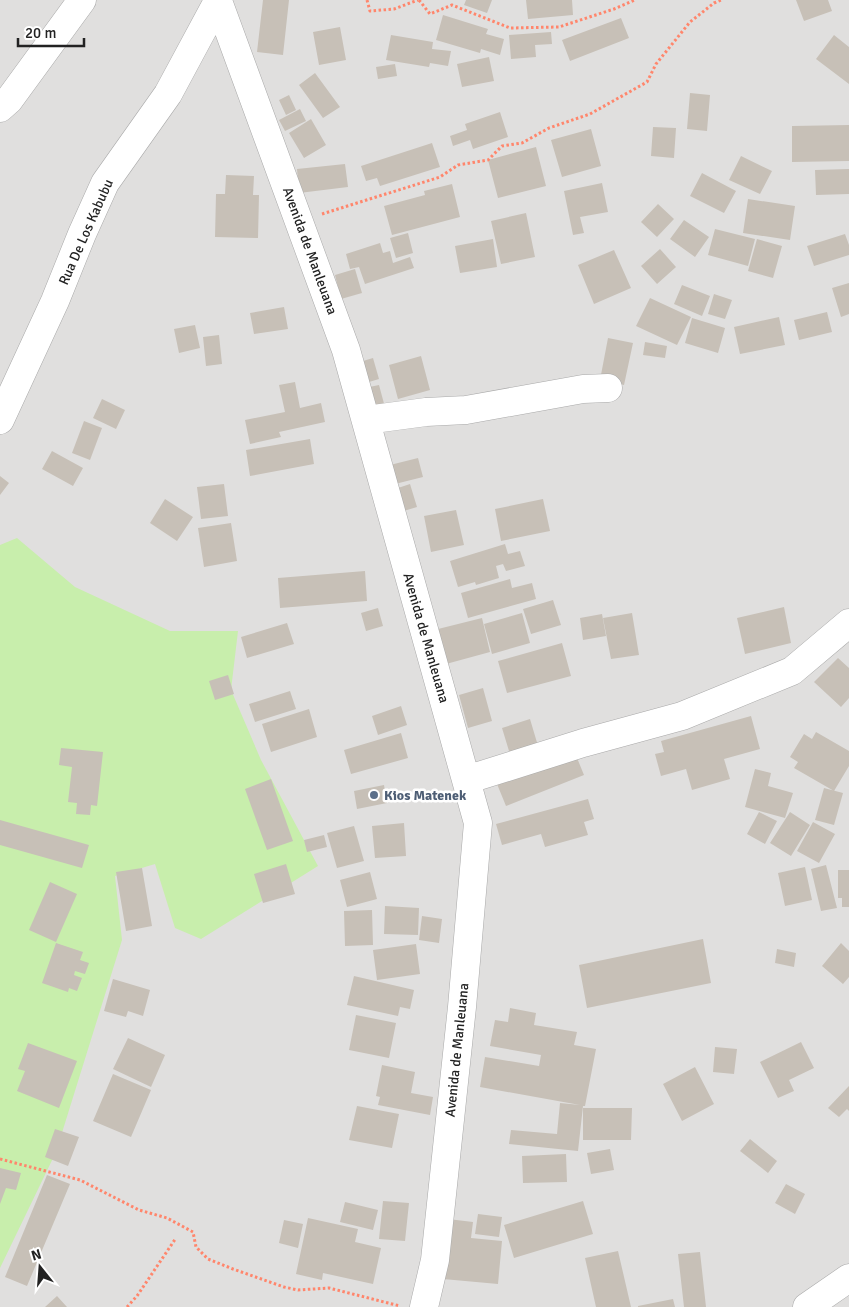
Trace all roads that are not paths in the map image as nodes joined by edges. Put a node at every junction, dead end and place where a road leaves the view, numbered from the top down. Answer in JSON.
{"nodes":[{"id":1,"x":82,"y":0,"type":"edge"},
{"id":2,"x":220,"y":0,"type":"edge"},
{"id":3,"x":0,"y":108,"type":"edge"},
{"id":4,"x":608,"y":388,"type":"dead end"},
{"id":5,"x":0,"y":420,"type":"edge"},
{"id":6,"x":366,"y":420,"type":"junction"},
{"id":7,"x":849,"y":623,"type":"edge"},
{"id":8,"x":466,"y":780,"type":"junction"},
{"id":9,"x":849,"y":1278,"type":"edge"},
{"id":10,"x":424,"y":1307,"type":"edge"},
{"id":11,"x":806,"y":1307,"type":"edge"}],
"edges":[{"from":1,"to":3,"type":"street"},
{"from":2,"to":5,"type":"street","name":"Rua De Los Kabubu"},
{"from":2,"to":6,"type":"street","name":"Avenida de Manleuana"},
{"from":4,"to":6,"type":"street"},
{"from":6,"to":8,"type":"street","name":"Avenida de Manleuana"},
{"from":7,"to":8,"type":"street"},
{"from":8,"to":10,"type":"street","name":"Avenida de Manleuana"},
{"from":9,"to":11,"type":"street"}]}
